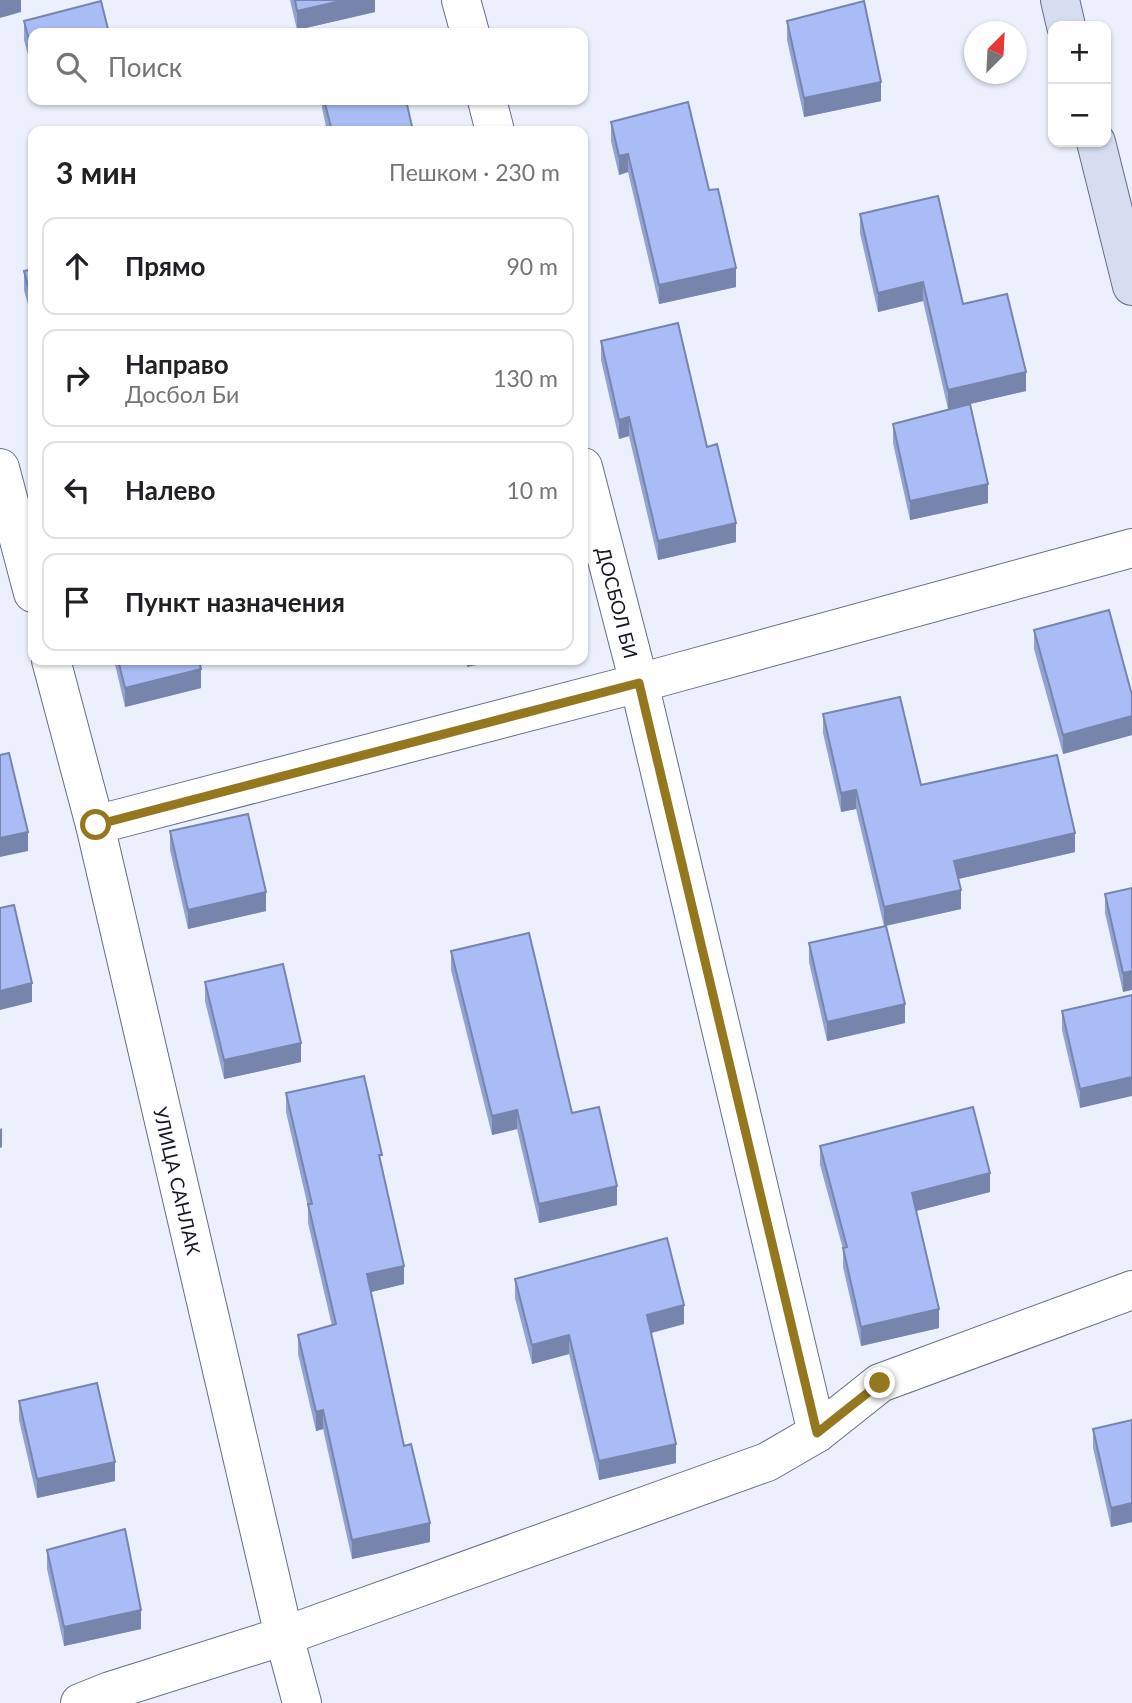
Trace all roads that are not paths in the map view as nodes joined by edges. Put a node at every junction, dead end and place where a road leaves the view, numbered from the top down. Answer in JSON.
{"nodes":[{"id":1,"x":461,"y":0,"type":"edge"},
{"id":2,"x":1060,"y":0,"type":"edge"},
{"id":3,"x":1065,"y":21,"type":"edge"},
{"id":4,"x":469,"y":28,"type":"edge"},
{"id":5,"x":488,"y":105,"type":"edge"},
{"id":6,"x":494,"y":126,"type":"edge"},
{"id":7,"x":1097,"y":147,"type":"edge"},
{"id":8,"x":1132,"y":286,"type":"edge"},
{"id":9,"x":0,"y":468,"type":"edge"},
{"id":10,"x":588,"y":486,"type":"edge"},
{"id":11,"x":1132,"y":548,"type":"edge"},
{"id":12,"x":28,"y":574,"type":"edge"},
{"id":13,"x":52,"y":665,"type":"edge"},
{"id":14,"x":639,"y":683,"type":"junction"},
{"id":15,"x":96,"y":825,"type":"junction"},
{"id":16,"x":1132,"y":1290,"type":"edge"},
{"id":17,"x":817,"y":1433,"type":"junction"},
{"id":18,"x":284,"y":1636,"type":"junction"},
{"id":19,"x":79,"y":1703,"type":"edge"},
{"id":20,"x":302,"y":1703,"type":"edge"}],
"edges":[{"from":1,"to":4,"type":"street"},
{"from":2,"to":3,"type":"street"},
{"from":5,"to":6,"type":"street"},
{"from":7,"to":8,"type":"street"},
{"from":9,"to":12,"type":"street"},
{"from":10,"to":14,"type":"street","name":"ДОСБОЛ БИ"},
{"from":11,"to":14,"type":"street"},
{"from":13,"to":15,"type":"street","name":"УЛИЦА САНЛАК"},
{"from":14,"to":15,"type":"street"},
{"from":14,"to":17,"type":"street","name":"ДОСБОЛ БИ"},
{"from":15,"to":18,"type":"street","name":"УЛИЦА САНЛАК"},
{"from":16,"to":17,"type":"street"},
{"from":17,"to":18,"type":"street"},
{"from":18,"to":19,"type":"street"},
{"from":18,"to":20,"type":"street","name":"УЛИЦА САНЛАК"}]}
